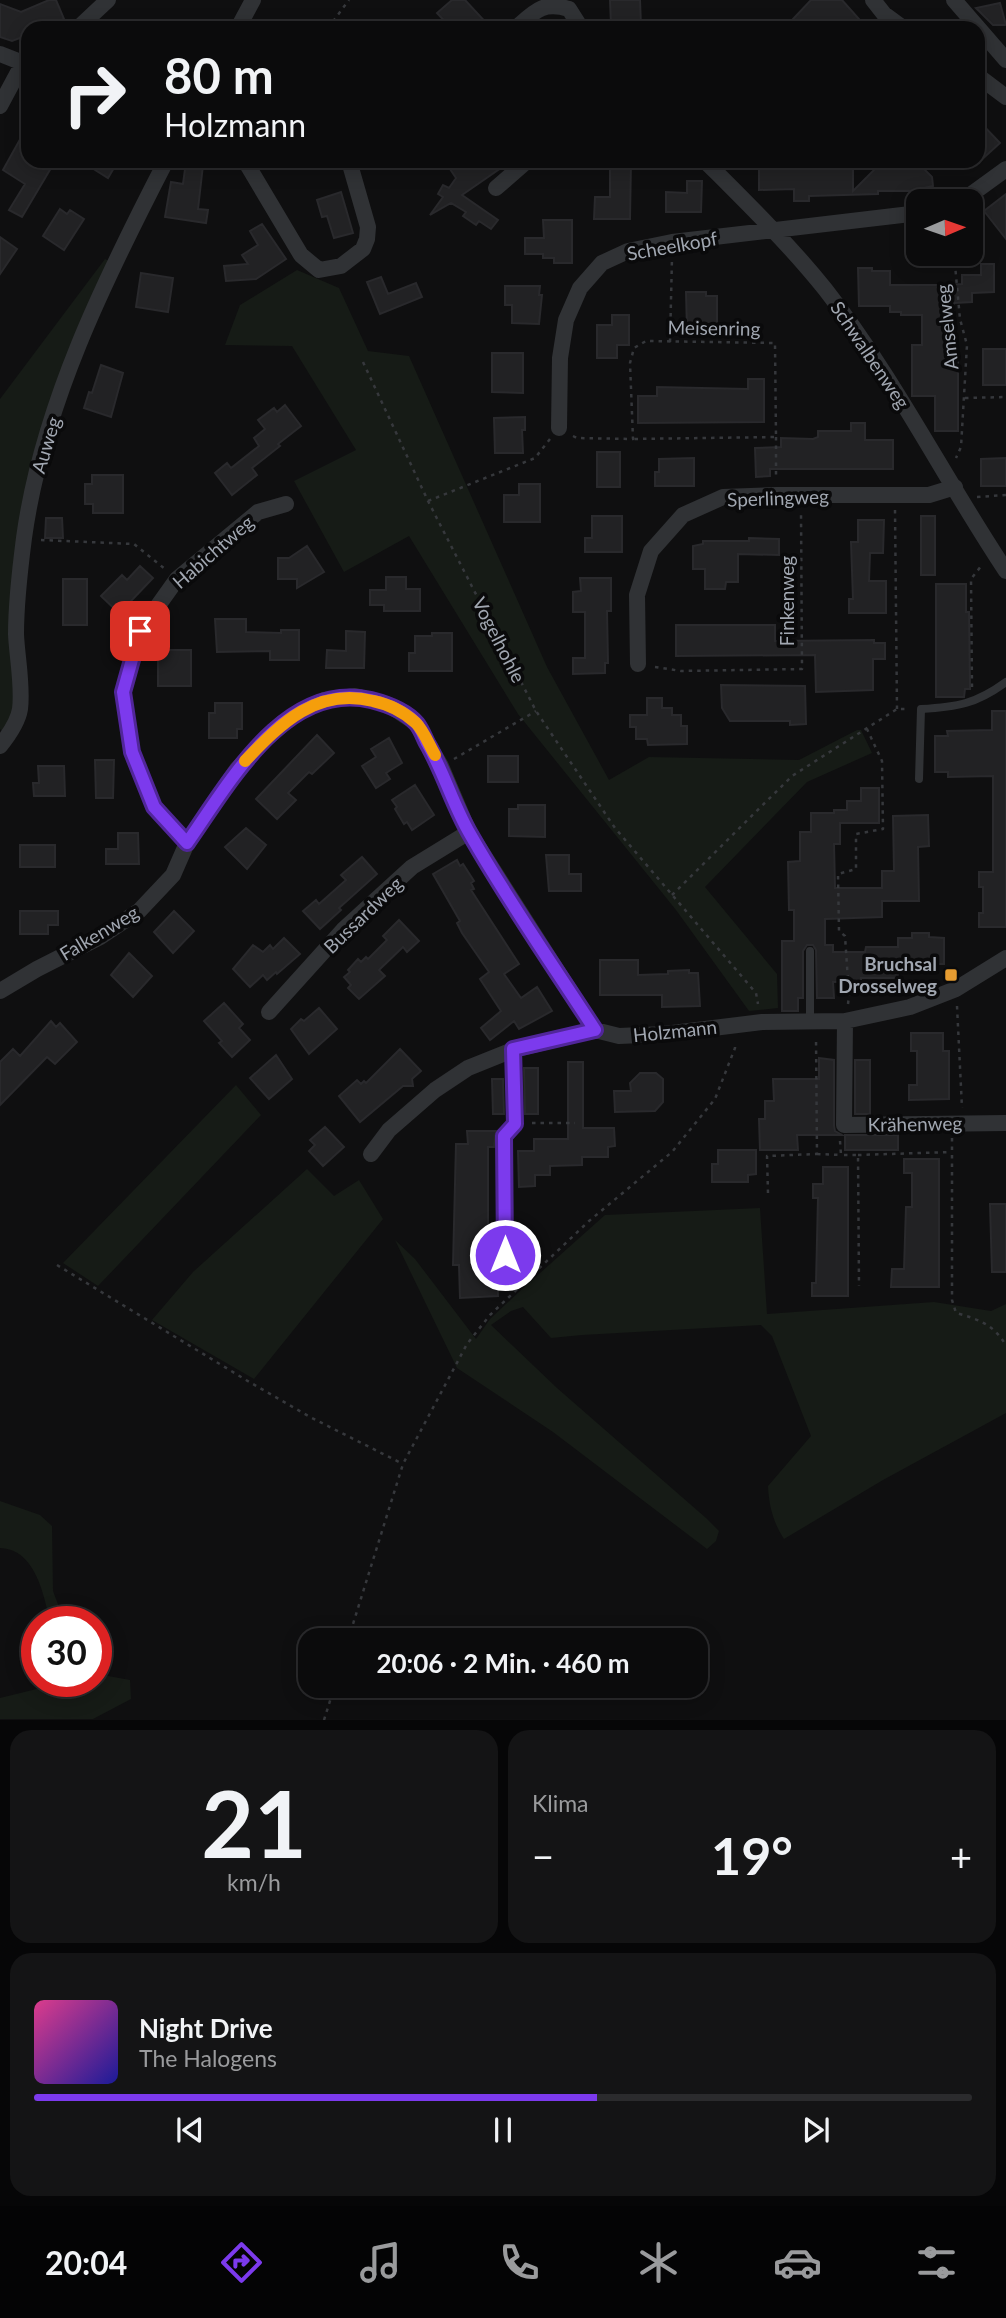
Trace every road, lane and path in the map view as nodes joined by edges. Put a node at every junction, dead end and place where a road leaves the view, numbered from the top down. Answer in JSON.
{"nodes":[{"id":1,"x":108,"y":0,"type":"edge"},
{"id":2,"x":253,"y":0,"type":"edge"},
{"id":3,"x":349,"y":0,"type":"edge"},
{"id":4,"x":873,"y":0,"type":"edge"},
{"id":5,"x":954,"y":0,"type":"edge"},
{"id":6,"x":86,"y":21,"type":"edge"},
{"id":7,"x":242,"y":21,"type":"edge"},
{"id":8,"x":333,"y":21,"type":"edge"},
{"id":9,"x":524,"y":21,"type":"edge"},
{"id":10,"x":576,"y":21,"type":"edge"},
{"id":11,"x":894,"y":21,"type":"edge"},
{"id":12,"x":972,"y":21,"type":"edge"},
{"id":13,"x":985,"y":36,"type":"edge"},
{"id":14,"x":0,"y":54,"type":"edge"},
{"id":15,"x":1006,"y":60,"type":"edge"},
{"id":16,"x":21,"y":61,"type":"edge"},
{"id":17,"x":21,"y":69,"type":"edge"},
{"id":18,"x":985,"y":81,"type":"edge"},
{"id":19,"x":1006,"y":97,"type":"edge"},
{"id":20,"x":0,"y":106,"type":"edge"},
{"id":21,"x":162,"y":168,"type":"edge"},
{"id":22,"x":249,"y":168,"type":"edge"},
{"id":23,"x":351,"y":168,"type":"edge"},
{"id":24,"x":519,"y":168,"type":"edge"},
{"id":25,"x":712,"y":168,"type":"edge"},
{"id":26,"x":1006,"y":169,"type":"edge"},
{"id":27,"x":496,"y":188,"type":"dead end"},
{"id":28,"x":982,"y":189,"type":"edge"},
{"id":29,"x":906,"y":215,"type":"edge"},
{"id":30,"x":775,"y":231,"type":"junction"},
{"id":31,"x":672,"y":242,"type":"junction"},
{"id":32,"x":955,"y":266,"type":"edge"},
{"id":33,"x":670,"y":342,"type":"junction"},
{"id":34,"x":363,"y":362,"type":"dead end"},
{"id":35,"x":1006,"y":397,"type":"edge"},
{"id":36,"x":965,"y":398,"type":"junction"},
{"id":37,"x":559,"y":428,"type":"junction"},
{"id":38,"x":776,"y":437,"type":"junction"},
{"id":39,"x":633,"y":439,"type":"junction"},
{"id":40,"x":951,"y":481,"type":"junction"},
{"id":41,"x":776,"y":495,"type":"junction"},
{"id":42,"x":801,"y":495,"type":"junction"},
{"id":43,"x":1006,"y":495,"type":"edge"},
{"id":44,"x":895,"y":496,"type":"junction"},
{"id":45,"x":428,"y":500,"type":"junction"},
{"id":46,"x":286,"y":504,"type":"dead end"},
{"id":47,"x":965,"y":504,"type":"junction"},
{"id":48,"x":24,"y":539,"type":"junction"},
{"id":49,"x":1006,"y":571,"type":"edge"},
{"id":50,"x":177,"y":579,"type":"junction"},
{"id":51,"x":971,"y":579,"type":"dead end"},
{"id":52,"x":638,"y":664,"type":"joint"},
{"id":53,"x":1006,"y":682,"type":"edge"},
{"id":54,"x":972,"y":702,"type":"junction"},
{"id":55,"x":536,"y":711,"type":"junction"},
{"id":56,"x":867,"y":729,"type":"junction"},
{"id":57,"x":0,"y":746,"type":"edge"},
{"id":58,"x":441,"y":766,"type":"junction"},
{"id":59,"x":919,"y":779,"type":"dead end"},
{"id":60,"x":468,"y":832,"type":"junction"},
{"id":61,"x":187,"y":843,"type":"junction"},
{"id":62,"x":672,"y":895,"type":"junction"},
{"id":63,"x":810,"y":951,"type":"dead end"},
{"id":64,"x":1006,"y":958,"type":"edge"},
{"id":65,"x":956,"y":989,"type":"junction"},
{"id":66,"x":0,"y":991,"type":"edge"},
{"id":67,"x":756,"y":993,"type":"dead end"},
{"id":68,"x":269,"y":1012,"type":"dead end"},
{"id":69,"x":813,"y":1021,"type":"junction"},
{"id":70,"x":845,"y":1021,"type":"junction"},
{"id":71,"x":735,"y":1025,"type":"junction"},
{"id":72,"x":595,"y":1030,"type":"junction"},
{"id":73,"x":513,"y":1049,"type":"junction"},
{"id":74,"x":575,"y":1123,"type":"dead end"},
{"id":75,"x":1006,"y":1123,"type":"edge"},
{"id":76,"x":515,"y":1124,"type":"junction"},
{"id":77,"x":957,"y":1124,"type":"junction"},
{"id":78,"x":844,"y":1125,"type":"junction"},
{"id":79,"x":951,"y":1153,"type":"junction"},
{"id":80,"x":372,"y":1154,"type":"dead end"},
{"id":81,"x":817,"y":1154,"type":"junction"},
{"id":82,"x":841,"y":1155,"type":"junction"},
{"id":83,"x":858,"y":1155,"type":"junction"},
{"id":84,"x":768,"y":1193,"type":"dead end"},
{"id":85,"x":505,"y":1255,"type":"dead end"},
{"id":86,"x":57,"y":1265,"type":"dead end"},
{"id":87,"x":859,"y":1286,"type":"dead end"},
{"id":88,"x":1006,"y":1346,"type":"edge"},
{"id":89,"x":402,"y":1464,"type":"junction"},
{"id":90,"x":352,"y":1628,"type":"edge"},
{"id":91,"x":330,"y":1698,"type":"edge"},
{"id":92,"x":324,"y":1720,"type":"edge"}],
"edges":[{"from":1,"to":6,"type":"street"},
{"from":2,"to":7,"type":"street"},
{"from":3,"to":8,"type":"path"},
{"from":4,"to":11,"type":"street"},
{"from":5,"to":12,"type":"street"},
{"from":9,"to":10,"type":"street"},
{"from":13,"to":15,"type":"street"},
{"from":14,"to":16,"type":"street"},
{"from":17,"to":20,"type":"street"},
{"from":18,"to":19,"type":"street"},
{"from":21,"to":48,"type":"street","name":"Auweg"},
{"from":22,"to":23,"type":"street"},
{"from":24,"to":27,"type":"street"},
{"from":25,"to":30,"type":"street","name":"Schwalbenweg"},
{"from":26,"to":28,"type":"street"},
{"from":29,"to":30,"type":"street","name":"Scheelkopf"},
{"from":30,"to":31,"type":"street","name":"Scheelkopf"},
{"from":30,"to":40,"type":"street","name":"Schwalbenweg"},
{"from":31,"to":33,"type":"path"},
{"from":31,"to":37,"type":"street","name":"Scheelkopf"},
{"from":32,"to":36,"type":"path","name":"Amselweg"},
{"from":33,"to":38,"type":"path","name":"Meisenring"},
{"from":33,"to":39,"type":"path","name":"Meisenring"},
{"from":34,"to":45,"type":"path","name":"Vogelhohle"},
{"from":35,"to":36,"type":"path"},
{"from":36,"to":40,"type":"path","name":"Amselweg"},
{"from":37,"to":39,"type":"path"},
{"from":37,"to":45,"type":"path"},
{"from":38,"to":39,"type":"path"},
{"from":38,"to":41,"type":"path"},
{"from":40,"to":44,"type":"street","name":"Sperlingweg"},
{"from":40,"to":47,"type":"street","name":"Schwalbenweg"},
{"from":41,"to":42,"type":"street","name":"Sperlingweg"},
{"from":41,"to":52,"type":"street","name":"Sperlingweg"},
{"from":42,"to":44,"type":"street","name":"Sperlingweg"},
{"from":42,"to":52,"type":"path","name":"Finkenweg"},
{"from":43,"to":47,"type":"path"},
{"from":44,"to":56,"type":"path"},
{"from":45,"to":55,"type":"path","name":"Vogelhohle"},
{"from":46,"to":50,"type":"street","name":"Habichtweg"},
{"from":47,"to":49,"type":"street","name":"Schwalbenweg"},
{"from":48,"to":50,"type":"path"},
{"from":48,"to":57,"type":"street","name":"Auweg"},
{"from":50,"to":61,"type":"street","name":"Habichtweg"},
{"from":51,"to":54,"type":"path"},
{"from":53,"to":54,"type":"lane"},
{"from":54,"to":59,"type":"lane"},
{"from":55,"to":58,"type":"path"},
{"from":55,"to":62,"type":"path","name":"Vogelhohle"},
{"from":56,"to":62,"type":"path"},
{"from":56,"to":70,"type":"path"},
{"from":58,"to":60,"type":"street","name":"Falkenweg"},
{"from":58,"to":61,"type":"street","name":"Falkenweg"},
{"from":60,"to":68,"type":"street","name":"Bussardweg"},
{"from":60,"to":72,"type":"street","name":"Falkenweg"},
{"from":61,"to":66,"type":"street","name":"Falkenweg"},
{"from":62,"to":67,"type":"path","name":"Vogelhohle"},
{"from":63,"to":69,"type":"lane"},
{"from":64,"to":65,"type":"street","name":"Holzmann"},
{"from":65,"to":70,"type":"street","name":"Holzmann"},
{"from":65,"to":77,"type":"path"},
{"from":69,"to":70,"type":"street","name":"Holzmann"},
{"from":69,"to":71,"type":"street","name":"Holzmann"},
{"from":69,"to":81,"type":"path"},
{"from":70,"to":78,"type":"street","name":"Krähenweg"},
{"from":71,"to":72,"type":"street","name":"Holzmann"},
{"from":71,"to":89,"type":"path"},
{"from":72,"to":73,"type":"street","name":"Holzmann"},
{"from":73,"to":76,"type":"street"},
{"from":73,"to":80,"type":"street","name":"Holzmann"},
{"from":74,"to":76,"type":"path"},
{"from":75,"to":77,"type":"street","name":"Krähenweg"},
{"from":76,"to":85,"type":"street"},
{"from":77,"to":78,"type":"street","name":"Krähenweg"},
{"from":77,"to":79,"type":"path"},
{"from":78,"to":82,"type":"path"},
{"from":79,"to":83,"type":"path"},
{"from":79,"to":88,"type":"path"},
{"from":81,"to":82,"type":"path"},
{"from":81,"to":84,"type":"path"},
{"from":82,"to":83,"type":"path"},
{"from":83,"to":87,"type":"path"},
{"from":86,"to":89,"type":"path"},
{"from":89,"to":90,"type":"path"},
{"from":91,"to":92,"type":"path"}]}
